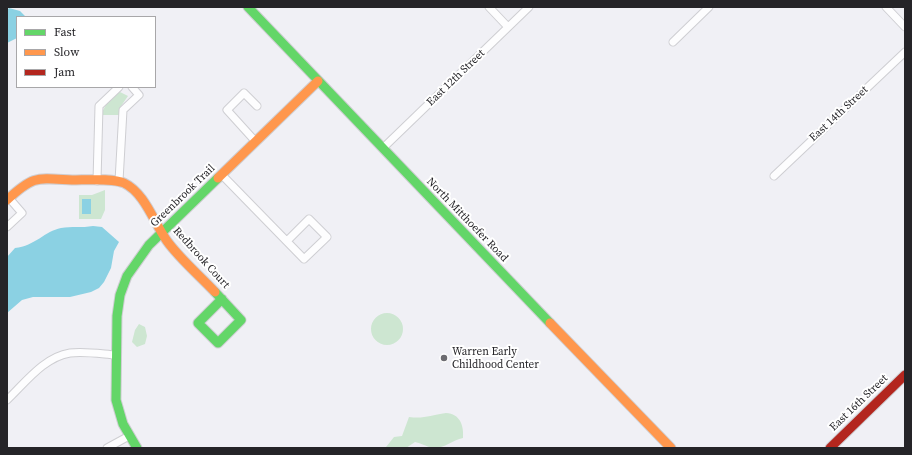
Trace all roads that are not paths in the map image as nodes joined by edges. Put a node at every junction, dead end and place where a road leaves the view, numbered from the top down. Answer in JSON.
{"nodes":[{"id":1,"x":248,"y":7,"type":"edge"},
{"id":2,"x":489,"y":7,"type":"edge"},
{"id":3,"x":529,"y":7,"type":"edge"},
{"id":4,"x":709,"y":7,"type":"edge"},
{"id":5,"x":886,"y":7,"type":"edge"},
{"id":6,"x":508,"y":27,"type":"junction"},
{"id":7,"x":905,"y":27,"type":"edge"},
{"id":8,"x":673,"y":42,"type":"dead end"},
{"id":9,"x":905,"y":52,"type":"edge"},
{"id":10,"x":318,"y":81,"type":"junction"},
{"id":11,"x":118,"y":88,"type":"edge"},
{"id":12,"x":133,"y":88,"type":"edge"},
{"id":13,"x":257,"y":106,"type":"dead end"},
{"id":14,"x":256,"y":142,"type":"junction"},
{"id":15,"x":383,"y":148,"type":"junction"},
{"id":16,"x":222,"y":175,"type":"junction"},
{"id":17,"x":774,"y":176,"type":"dead end"},
{"id":18,"x":97,"y":181,"type":"junction"},
{"id":19,"x":119,"y":181,"type":"junction"},
{"id":20,"x":8,"y":199,"type":"edge"},
{"id":21,"x":7,"y":227,"type":"edge"},
{"id":22,"x":162,"y":233,"type":"junction"},
{"id":23,"x":287,"y":241,"type":"junction"},
{"id":24,"x":222,"y":299,"type":"junction"},
{"id":25,"x":116,"y":355,"type":"junction"},
{"id":26,"x":905,"y":375,"type":"edge"},
{"id":27,"x":7,"y":400,"type":"edge"},
{"id":28,"x":129,"y":436,"type":"junction"},
{"id":29,"x":106,"y":448,"type":"edge"},
{"id":30,"x":137,"y":448,"type":"edge"},
{"id":31,"x":671,"y":448,"type":"edge"},
{"id":32,"x":830,"y":448,"type":"edge"}],
"edges":[{"from":1,"to":10,"type":"street","name":"North Mitthoefer Road"},
{"from":2,"to":6,"type":"street"},
{"from":3,"to":6,"type":"street","name":"East 12th Street"},
{"from":4,"to":8,"type":"street"},
{"from":5,"to":7,"type":"street"},
{"from":6,"to":15,"type":"street","name":"East 12th Street"},
{"from":9,"to":17,"type":"street","name":"East 14th Street"},
{"from":10,"to":14,"type":"street","name":"Greenbrook Trail"},
{"from":10,"to":15,"type":"street","name":"North Mitthoefer Road"},
{"from":11,"to":18,"type":"street"},
{"from":12,"to":19,"type":"street"},
{"from":13,"to":14,"type":"street"},
{"from":14,"to":16,"type":"street","name":"Greenbrook Trail"},
{"from":15,"to":31,"type":"street","name":"North Mitthoefer Road"},
{"from":16,"to":22,"type":"street","name":"Greenbrook Trail"},
{"from":16,"to":23,"type":"street"},
{"from":18,"to":19,"type":"street"},
{"from":18,"to":20,"type":"street"},
{"from":19,"to":22,"type":"street","name":"Redbrook Court"},
{"from":20,"to":21,"type":"street"},
{"from":22,"to":24,"type":"street","name":"Redbrook Court"},
{"from":22,"to":25,"type":"street","name":"Greenbrook Trail"},
{"from":23,"to":23,"type":"street"},
{"from":24,"to":24,"type":"street","name":"Redbrook Court"},
{"from":25,"to":27,"type":"street"},
{"from":25,"to":28,"type":"street","name":"Greenbrook Trail"},
{"from":26,"to":32,"type":"street","name":"East 16th Street"},
{"from":28,"to":29,"type":"street"},
{"from":28,"to":30,"type":"street","name":"Greenbrook Trail"}]}
